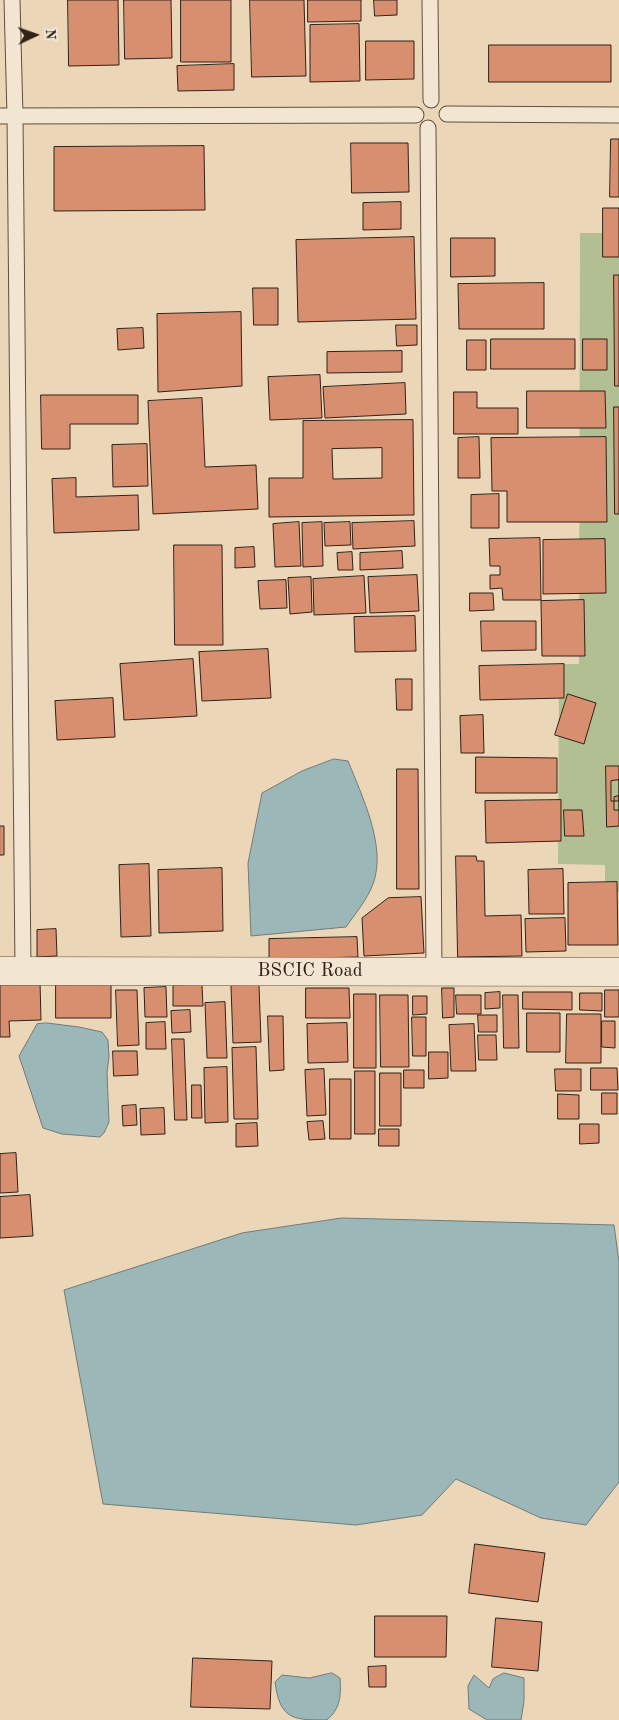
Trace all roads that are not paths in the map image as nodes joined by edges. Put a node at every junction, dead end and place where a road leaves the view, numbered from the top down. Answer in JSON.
{"nodes":[{"id":1,"x":12,"y":0,"type":"edge"},
{"id":2,"x":430,"y":0,"type":"edge"},
{"id":3,"x":431,"y":100,"type":"junction"},
{"id":4,"x":447,"y":114,"type":"junction"},
{"id":5,"x":416,"y":115,"type":"junction"},
{"id":6,"x":619,"y":115,"type":"edge"},
{"id":7,"x":7,"y":116,"type":"edge"},
{"id":8,"x":428,"y":128,"type":"junction"},
{"id":9,"x":11,"y":971,"type":"edge"},
{"id":10,"x":434,"y":972,"type":"junction"},
{"id":11,"x":619,"y":972,"type":"edge"}],
"edges":[{"from":1,"to":7,"type":"lane"},
{"from":2,"to":3,"type":"lane"},
{"from":3,"to":4,"type":"lane"},
{"from":3,"to":5,"type":"lane"},
{"from":4,"to":6,"type":"lane"},
{"from":4,"to":8,"type":"lane"},
{"from":5,"to":7,"type":"lane"},
{"from":5,"to":8,"type":"lane"},
{"from":7,"to":9,"type":"lane"},
{"from":8,"to":10,"type":"lane"},
{"from":9,"to":10,"type":"street","name":"BSCIC Road"},
{"from":10,"to":11,"type":"street","name":"BSCIC Road"}]}
